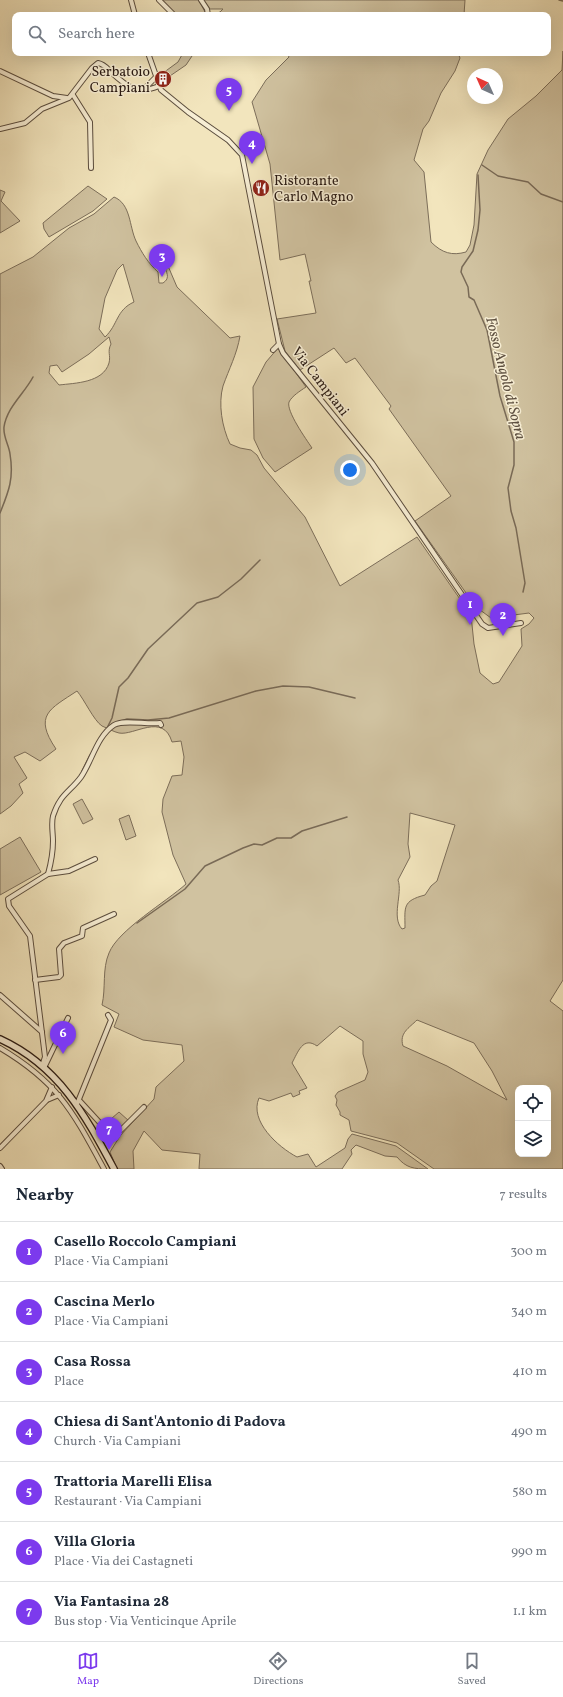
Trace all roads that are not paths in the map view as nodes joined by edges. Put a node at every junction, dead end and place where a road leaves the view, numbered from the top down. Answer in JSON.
{"nodes":[{"id":1,"x":132,"y":0,"type":"edge"},
{"id":2,"x":159,"y":0,"type":"edge"},
{"id":3,"x":201,"y":0,"type":"edge"},
{"id":4,"x":134,"y":12,"type":"edge"},
{"id":5,"x":171,"y":12,"type":"edge"},
{"id":6,"x":208,"y":12,"type":"edge"},
{"id":7,"x":149,"y":56,"type":"edge"},
{"id":8,"x":0,"y":71,"type":"edge"},
{"id":9,"x":158,"y":78,"type":"junction"},
{"id":10,"x":159,"y":86,"type":"junction"},
{"id":11,"x":144,"y":89,"type":"junction"},
{"id":12,"x":72,"y":95,"type":"junction"},
{"id":13,"x":68,"y":98,"type":"junction"},
{"id":14,"x":0,"y":129,"type":"edge"},
{"id":15,"x":91,"y":168,"type":"dead end"},
{"id":16,"x":279,"y":344,"type":"junction"},
{"id":17,"x":273,"y":350,"type":"dead end"},
{"id":18,"x":521,"y":623,"type":"dead end"},
{"id":19,"x":160,"y":724,"type":"dead end"},
{"id":20,"x":95,"y":859,"type":"dead end"},
{"id":21,"x":48,"y":874,"type":"junction"},
{"id":22,"x":114,"y":914,"type":"dead end"},
{"id":23,"x":35,"y":980,"type":"junction"},
{"id":24,"x":0,"y":995,"type":"edge"},
{"id":25,"x":108,"y":1015,"type":"dead end"},
{"id":26,"x":68,"y":1018,"type":"dead end"},
{"id":27,"x":42,"y":1032,"type":"junction"},
{"id":28,"x":0,"y":1036,"type":"edge"},
{"id":29,"x":0,"y":1039,"type":"edge"},
{"id":30,"x":6,"y":1042,"type":"junction"},
{"id":31,"x":0,"y":1048,"type":"edge"},
{"id":32,"x":43,"y":1067,"type":"junction"},
{"id":33,"x":52,"y":1087,"type":"junction"},
{"id":34,"x":59,"y":1095,"type":"junction"},
{"id":35,"x":46,"y":1100,"type":"junction"},
{"id":36,"x":78,"y":1102,"type":"junction"},
{"id":37,"x":144,"y":1107,"type":"dead end"},
{"id":38,"x":0,"y":1148,"type":"edge"},
{"id":39,"x":0,"y":1166,"type":"edge"},
{"id":40,"x":2,"y":1169,"type":"edge"},
{"id":41,"x":104,"y":1169,"type":"edge"},
{"id":42,"x":114,"y":1169,"type":"edge"}],
"edges":[{"from":1,"to":4,"type":"street"},
{"from":2,"to":5,"type":"street"},
{"from":3,"to":6,"type":"street"},
{"from":7,"to":9,"type":"street","name":"Via Campiani"},
{"from":8,"to":13,"type":"street"},
{"from":9,"to":10,"type":"street","name":"Via Campiani"},
{"from":9,"to":11,"type":"street"},
{"from":10,"to":11,"type":"street"},
{"from":10,"to":16,"type":"street","name":"Via Campiani"},
{"from":11,"to":12,"type":"street"},
{"from":12,"to":13,"type":"street"},
{"from":12,"to":15,"type":"street"},
{"from":13,"to":14,"type":"street"},
{"from":16,"to":17,"type":"street"},
{"from":16,"to":18,"type":"street","name":"Via Campiani"},
{"from":19,"to":21,"type":"street"},
{"from":20,"to":21,"type":"street"},
{"from":21,"to":23,"type":"street"},
{"from":22,"to":23,"type":"street"},
{"from":23,"to":27,"type":"street"},
{"from":24,"to":27,"type":"street"},
{"from":25,"to":36,"type":"street"},
{"from":26,"to":32,"type":"street"},
{"from":27,"to":32,"type":"street"},
{"from":28,"to":30,"type":"street"},
{"from":29,"to":30,"type":"street"},
{"from":30,"to":32,"type":"street"},
{"from":31,"to":33,"type":"street"},
{"from":32,"to":36,"type":"street"},
{"from":33,"to":34,"type":"street"},
{"from":33,"to":35,"type":"street"},
{"from":34,"to":35,"type":"street"},
{"from":34,"to":41,"type":"street"},
{"from":35,"to":38,"type":"street"},
{"from":36,"to":37,"type":"street"},
{"from":36,"to":42,"type":"street"},
{"from":39,"to":40,"type":"street"}]}
